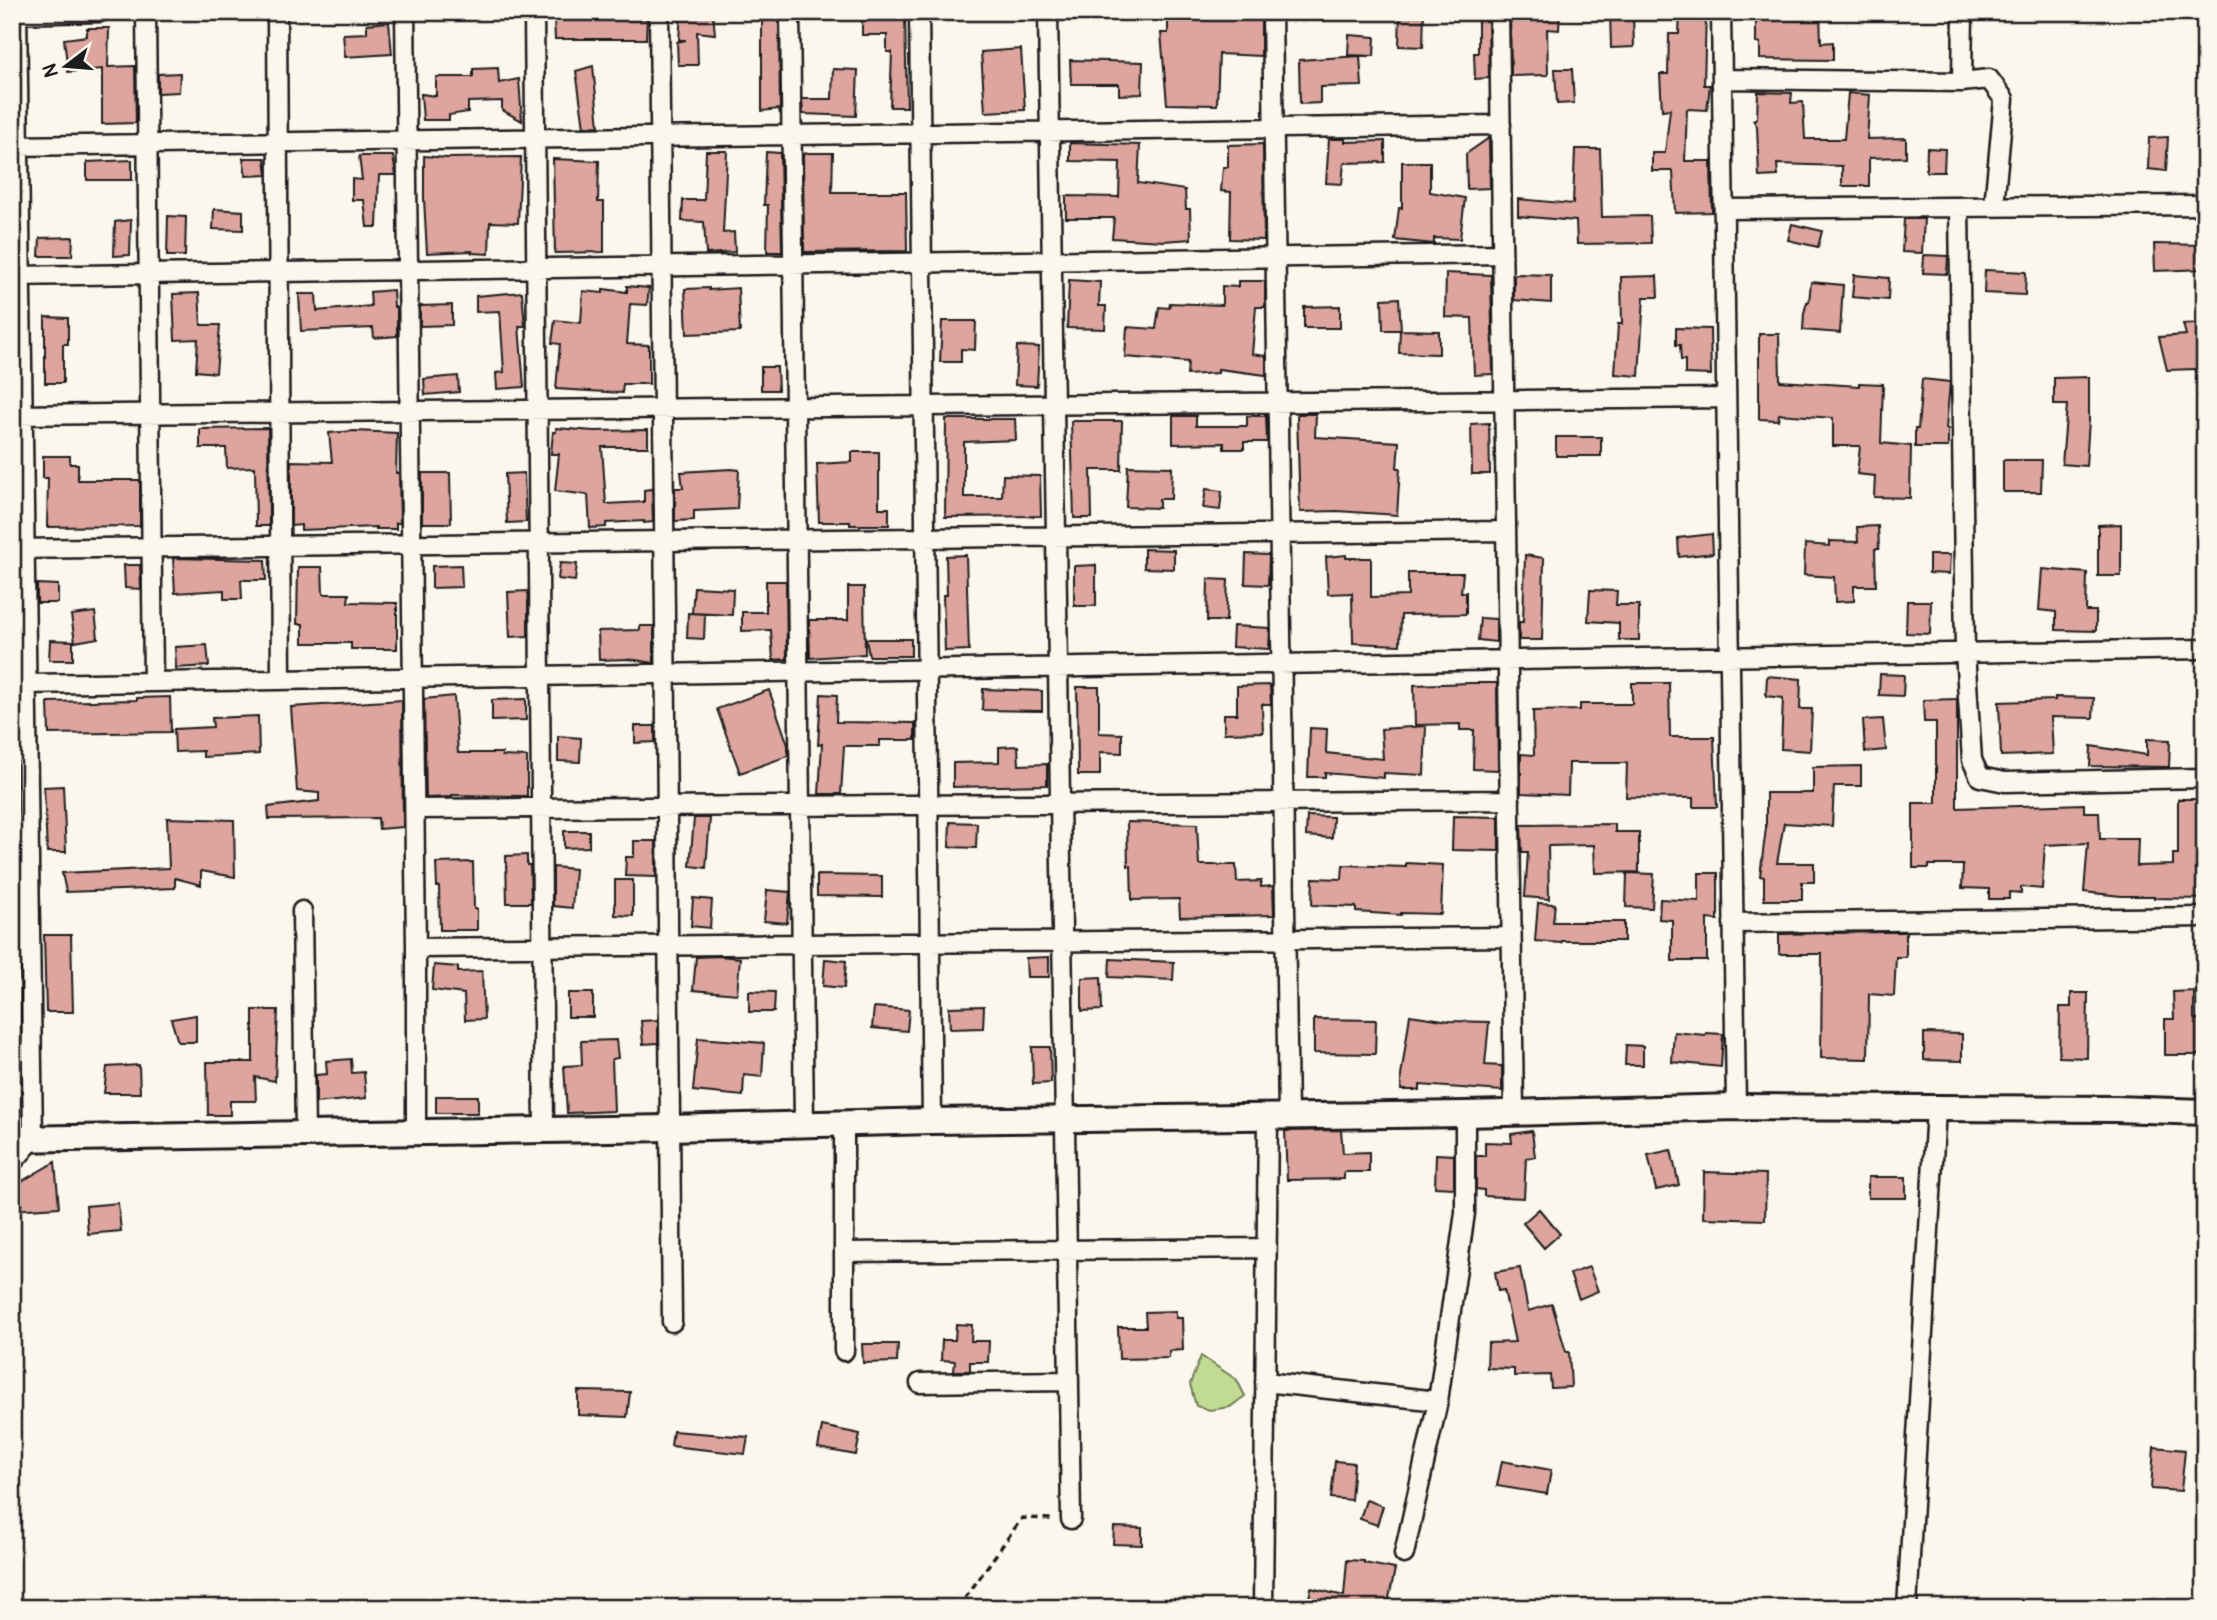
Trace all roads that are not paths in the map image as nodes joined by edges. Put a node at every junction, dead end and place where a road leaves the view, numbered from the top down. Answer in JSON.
{"nodes":[{"id":1,"x":100,"y":12,"type":"edge"},
{"id":2,"x":146,"y":12,"type":"edge"},
{"id":3,"x":277,"y":12,"type":"edge"},
{"id":4,"x":405,"y":12,"type":"edge"},
{"id":5,"x":534,"y":12,"type":"edge"},
{"id":6,"x":659,"y":12,"type":"edge"},
{"id":7,"x":790,"y":12,"type":"edge"},
{"id":8,"x":919,"y":12,"type":"edge"},
{"id":9,"x":1048,"y":12,"type":"edge"},
{"id":10,"x":1272,"y":12,"type":"edge"},
{"id":11,"x":1499,"y":12,"type":"edge"},
{"id":12,"x":1721,"y":12,"type":"edge"},
{"id":13,"x":1963,"y":12,"type":"edge"},
{"id":14,"x":15,"y":13,"type":"edge"},
{"id":15,"x":1722,"y":79,"type":"junction"},
{"id":16,"x":1962,"y":82,"type":"junction"},
{"id":17,"x":1501,"y":125,"type":"junction"},
{"id":18,"x":1273,"y":128,"type":"junction"},
{"id":19,"x":1050,"y":131,"type":"junction"},
{"id":20,"x":920,"y":133,"type":"junction"},
{"id":21,"x":792,"y":135,"type":"junction"},
{"id":22,"x":660,"y":137,"type":"junction"},
{"id":23,"x":535,"y":139,"type":"junction"},
{"id":24,"x":407,"y":140,"type":"junction"},
{"id":25,"x":278,"y":142,"type":"junction"},
{"id":26,"x":148,"y":144,"type":"junction"},
{"id":27,"x":15,"y":146,"type":"edge"},
{"id":28,"x":2205,"y":205,"type":"edge"},
{"id":29,"x":1994,"y":206,"type":"junction"},
{"id":30,"x":1959,"y":207,"type":"junction"},
{"id":31,"x":1724,"y":209,"type":"junction"},
{"id":32,"x":1502,"y":254,"type":"junction"},
{"id":33,"x":1275,"y":258,"type":"junction"},
{"id":34,"x":1052,"y":261,"type":"junction"},
{"id":35,"x":922,"y":263,"type":"junction"},
{"id":36,"x":793,"y":265,"type":"junction"},
{"id":37,"x":661,"y":267,"type":"junction"},
{"id":38,"x":536,"y":268,"type":"junction"},
{"id":39,"x":408,"y":270,"type":"junction"},
{"id":40,"x":279,"y":272,"type":"junction"},
{"id":41,"x":148,"y":274,"type":"junction"},
{"id":42,"x":16,"y":276,"type":"edge"},
{"id":43,"x":1726,"y":398,"type":"junction"},
{"id":44,"x":1504,"y":401,"type":"junction"},
{"id":45,"x":1278,"y":403,"type":"junction"},
{"id":46,"x":1054,"y":405,"type":"junction"},
{"id":47,"x":924,"y":406,"type":"junction"},
{"id":48,"x":795,"y":407,"type":"junction"},
{"id":49,"x":663,"y":408,"type":"junction"},
{"id":50,"x":537,"y":410,"type":"junction"},
{"id":51,"x":410,"y":411,"type":"junction"},
{"id":52,"x":279,"y":412,"type":"junction"},
{"id":53,"x":17,"y":414,"type":"edge"},
{"id":54,"x":150,"y":414,"type":"junction"},
{"id":55,"x":1506,"y":531,"type":"junction"},
{"id":56,"x":1279,"y":534,"type":"junction"},
{"id":57,"x":1056,"y":536,"type":"junction"},
{"id":58,"x":925,"y":538,"type":"junction"},
{"id":59,"x":797,"y":539,"type":"junction"},
{"id":60,"x":664,"y":541,"type":"junction"},
{"id":61,"x":538,"y":542,"type":"junction"},
{"id":62,"x":411,"y":544,"type":"junction"},
{"id":63,"x":280,"y":545,"type":"junction"},
{"id":64,"x":152,"y":547,"type":"junction"},
{"id":65,"x":18,"y":549,"type":"edge"},
{"id":66,"x":2205,"y":649,"type":"edge"},
{"id":67,"x":1965,"y":652,"type":"junction"},
{"id":68,"x":1730,"y":656,"type":"junction"},
{"id":69,"x":1508,"y":659,"type":"junction"},
{"id":70,"x":1281,"y":663,"type":"junction"},
{"id":71,"x":1058,"y":668,"type":"junction"},
{"id":72,"x":927,"y":669,"type":"junction"},
{"id":73,"x":798,"y":671,"type":"junction"},
{"id":74,"x":665,"y":673,"type":"junction"},
{"id":75,"x":540,"y":676,"type":"junction"},
{"id":76,"x":413,"y":678,"type":"junction"},
{"id":77,"x":22,"y":679,"type":"edge"},
{"id":78,"x":281,"y":680,"type":"junction"},
{"id":79,"x":153,"y":682,"type":"junction"},
{"id":80,"x":2205,"y":778,"type":"edge"},
{"id":81,"x":1510,"y":800,"type":"junction"},
{"id":82,"x":1284,"y":802,"type":"junction"},
{"id":83,"x":1060,"y":803,"type":"junction"},
{"id":84,"x":929,"y":804,"type":"junction"},
{"id":85,"x":800,"y":806,"type":"junction"},
{"id":86,"x":541,"y":807,"type":"junction"},
{"id":87,"x":667,"y":807,"type":"junction"},
{"id":88,"x":415,"y":808,"type":"junction"},
{"id":89,"x":21,"y":910,"type":"edge"},
{"id":90,"x":302,"y":911,"type":"dead end"},
{"id":91,"x":2205,"y":917,"type":"edge"},
{"id":92,"x":1733,"y":923,"type":"junction"},
{"id":93,"x":1511,"y":937,"type":"junction"},
{"id":94,"x":1285,"y":939,"type":"junction"},
{"id":95,"x":1063,"y":941,"type":"junction"},
{"id":96,"x":930,"y":943,"type":"junction"},
{"id":97,"x":801,"y":944,"type":"junction"},
{"id":98,"x":668,"y":946,"type":"junction"},
{"id":99,"x":542,"y":947,"type":"junction"},
{"id":100,"x":416,"y":948,"type":"junction"},
{"id":101,"x":1736,"y":1107,"type":"junction"},
{"id":102,"x":1936,"y":1109,"type":"junction"},
{"id":103,"x":1514,"y":1112,"type":"junction"},
{"id":104,"x":2205,"y":1112,"type":"edge"},
{"id":105,"x":1465,"y":1114,"type":"junction"},
{"id":106,"x":1278,"y":1116,"type":"junction"},
{"id":107,"x":1065,"y":1119,"type":"junction"},
{"id":108,"x":932,"y":1121,"type":"junction"},
{"id":109,"x":804,"y":1123,"type":"junction"},
{"id":110,"x":844,"y":1123,"type":"junction"},
{"id":111,"x":670,"y":1128,"type":"junction"},
{"id":112,"x":544,"y":1130,"type":"junction"},
{"id":113,"x":416,"y":1132,"type":"junction"},
{"id":114,"x":305,"y":1134,"type":"junction"},
{"id":115,"x":22,"y":1139,"type":"edge"},
{"id":116,"x":12,"y":1163,"type":"edge"},
{"id":117,"x":1266,"y":1248,"type":"junction"},
{"id":118,"x":1067,"y":1250,"type":"junction"},
{"id":119,"x":844,"y":1252,"type":"junction"},
{"id":120,"x":671,"y":1322,"type":"dead end"},
{"id":121,"x":844,"y":1351,"type":"dead end"},
{"id":122,"x":1069,"y":1381,"type":"junction"},
{"id":123,"x":1265,"y":1382,"type":"junction"},
{"id":124,"x":920,"y":1383,"type":"dead end"},
{"id":125,"x":1438,"y":1401,"type":"junction"},
{"id":126,"x":1071,"y":1519,"type":"road end"},
{"id":127,"x":1404,"y":1554,"type":"dead end"},
{"id":128,"x":1263,"y":1608,"type":"edge"},
{"id":129,"x":1907,"y":1608,"type":"edge"}],
"edges":[{"from":1,"to":14,"type":"street"},
{"from":2,"to":26,"type":"street"},
{"from":3,"to":25,"type":"street"},
{"from":4,"to":24,"type":"street"},
{"from":5,"to":23,"type":"street"},
{"from":6,"to":22,"type":"street"},
{"from":7,"to":21,"type":"street"},
{"from":8,"to":20,"type":"street"},
{"from":9,"to":19,"type":"street"},
{"from":10,"to":18,"type":"street"},
{"from":11,"to":17,"type":"street"},
{"from":12,"to":15,"type":"street"},
{"from":13,"to":16,"type":"street"},
{"from":14,"to":27,"type":"street"},
{"from":15,"to":16,"type":"street"},
{"from":15,"to":31,"type":"street"},
{"from":16,"to":29,"type":"street"},
{"from":17,"to":18,"type":"street"},
{"from":17,"to":32,"type":"street"},
{"from":18,"to":19,"type":"street"},
{"from":18,"to":33,"type":"street"},
{"from":19,"to":20,"type":"street"},
{"from":19,"to":34,"type":"street"},
{"from":20,"to":21,"type":"street"},
{"from":20,"to":35,"type":"street"},
{"from":21,"to":22,"type":"street"},
{"from":21,"to":36,"type":"street"},
{"from":22,"to":23,"type":"street"},
{"from":22,"to":37,"type":"street"},
{"from":23,"to":24,"type":"street"},
{"from":23,"to":38,"type":"street"},
{"from":24,"to":25,"type":"street"},
{"from":24,"to":39,"type":"street"},
{"from":25,"to":26,"type":"street"},
{"from":25,"to":40,"type":"street"},
{"from":26,"to":27,"type":"street"},
{"from":26,"to":41,"type":"street"},
{"from":27,"to":42,"type":"street"},
{"from":28,"to":29,"type":"street"},
{"from":29,"to":30,"type":"street"},
{"from":30,"to":31,"type":"street"},
{"from":30,"to":67,"type":"street"},
{"from":31,"to":43,"type":"street"},
{"from":32,"to":33,"type":"street"},
{"from":32,"to":44,"type":"street"},
{"from":33,"to":34,"type":"street"},
{"from":33,"to":45,"type":"street"},
{"from":34,"to":35,"type":"street"},
{"from":34,"to":46,"type":"street"},
{"from":35,"to":36,"type":"street"},
{"from":35,"to":47,"type":"street"},
{"from":36,"to":37,"type":"street"},
{"from":36,"to":48,"type":"street"},
{"from":37,"to":38,"type":"street"},
{"from":37,"to":49,"type":"street"},
{"from":38,"to":39,"type":"street"},
{"from":38,"to":50,"type":"street"},
{"from":39,"to":40,"type":"street"},
{"from":39,"to":51,"type":"street"},
{"from":40,"to":41,"type":"street"},
{"from":40,"to":52,"type":"street"},
{"from":41,"to":42,"type":"street"},
{"from":41,"to":54,"type":"street"},
{"from":42,"to":53,"type":"street"},
{"from":43,"to":44,"type":"street"},
{"from":43,"to":68,"type":"street"},
{"from":44,"to":45,"type":"street"},
{"from":44,"to":55,"type":"street"},
{"from":45,"to":46,"type":"street"},
{"from":45,"to":56,"type":"street"},
{"from":46,"to":47,"type":"street"},
{"from":46,"to":57,"type":"street"},
{"from":47,"to":48,"type":"street"},
{"from":47,"to":58,"type":"street"},
{"from":48,"to":49,"type":"street"},
{"from":48,"to":59,"type":"street"},
{"from":49,"to":50,"type":"street"},
{"from":49,"to":60,"type":"street"},
{"from":50,"to":51,"type":"street"},
{"from":50,"to":61,"type":"street"},
{"from":51,"to":52,"type":"street"},
{"from":51,"to":62,"type":"street"},
{"from":52,"to":54,"type":"street"},
{"from":52,"to":63,"type":"street"},
{"from":53,"to":54,"type":"street"},
{"from":53,"to":65,"type":"street"},
{"from":54,"to":64,"type":"street"},
{"from":55,"to":56,"type":"street"},
{"from":55,"to":69,"type":"street"},
{"from":56,"to":57,"type":"street"},
{"from":56,"to":70,"type":"street"},
{"from":57,"to":58,"type":"street"},
{"from":57,"to":71,"type":"street"},
{"from":58,"to":59,"type":"street"},
{"from":58,"to":72,"type":"street"},
{"from":59,"to":60,"type":"street"},
{"from":59,"to":73,"type":"street"},
{"from":60,"to":61,"type":"street"},
{"from":60,"to":74,"type":"street"},
{"from":61,"to":62,"type":"street"},
{"from":61,"to":75,"type":"street"},
{"from":62,"to":63,"type":"street"},
{"from":62,"to":76,"type":"street"},
{"from":63,"to":64,"type":"street"},
{"from":63,"to":78,"type":"street"},
{"from":64,"to":65,"type":"street"},
{"from":64,"to":79,"type":"street"},
{"from":65,"to":77,"type":"street"},
{"from":66,"to":67,"type":"street"},
{"from":67,"to":68,"type":"street"},
{"from":67,"to":80,"type":"street"},
{"from":68,"to":69,"type":"street"},
{"from":68,"to":92,"type":"street"},
{"from":69,"to":70,"type":"street"},
{"from":69,"to":81,"type":"street"},
{"from":70,"to":71,"type":"street"},
{"from":70,"to":82,"type":"street"},
{"from":71,"to":72,"type":"street"},
{"from":71,"to":83,"type":"street"},
{"from":72,"to":73,"type":"street"},
{"from":72,"to":84,"type":"street"},
{"from":73,"to":74,"type":"street"},
{"from":73,"to":85,"type":"street"},
{"from":74,"to":75,"type":"street"},
{"from":74,"to":87,"type":"street"},
{"from":75,"to":76,"type":"street"},
{"from":75,"to":86,"type":"street"},
{"from":76,"to":78,"type":"street"},
{"from":76,"to":88,"type":"street"},
{"from":77,"to":79,"type":"street"},
{"from":77,"to":89,"type":"street"},
{"from":78,"to":79,"type":"street"},
{"from":81,"to":82,"type":"street"},
{"from":81,"to":93,"type":"street"},
{"from":82,"to":83,"type":"street"},
{"from":82,"to":94,"type":"street"},
{"from":83,"to":84,"type":"street"},
{"from":83,"to":95,"type":"street"},
{"from":84,"to":85,"type":"street"},
{"from":84,"to":96,"type":"street"},
{"from":85,"to":87,"type":"street"},
{"from":85,"to":97,"type":"street"},
{"from":86,"to":87,"type":"street"},
{"from":86,"to":88,"type":"street"},
{"from":86,"to":99,"type":"street"},
{"from":87,"to":98,"type":"street"},
{"from":88,"to":100,"type":"street"},
{"from":89,"to":115,"type":"street"},
{"from":90,"to":114,"type":"street"},
{"from":91,"to":92,"type":"street"},
{"from":92,"to":101,"type":"street"},
{"from":93,"to":94,"type":"street"},
{"from":93,"to":103,"type":"street"},
{"from":94,"to":95,"type":"street"},
{"from":94,"to":106,"type":"street"},
{"from":95,"to":96,"type":"street"},
{"from":95,"to":107,"type":"street"},
{"from":96,"to":97,"type":"street"},
{"from":96,"to":108,"type":"street"},
{"from":97,"to":98,"type":"street"},
{"from":97,"to":109,"type":"street"},
{"from":98,"to":99,"type":"street"},
{"from":98,"to":111,"type":"street"},
{"from":99,"to":100,"type":"street"},
{"from":99,"to":112,"type":"street"},
{"from":100,"to":113,"type":"street"},
{"from":101,"to":102,"type":"street"},
{"from":101,"to":103,"type":"street"},
{"from":102,"to":104,"type":"street"},
{"from":102,"to":129,"type":"street"},
{"from":103,"to":105,"type":"street"},
{"from":105,"to":106,"type":"street"},
{"from":105,"to":125,"type":"street"},
{"from":106,"to":107,"type":"street"},
{"from":106,"to":117,"type":"street"},
{"from":107,"to":108,"type":"street"},
{"from":107,"to":118,"type":"street"},
{"from":108,"to":110,"type":"street"},
{"from":109,"to":110,"type":"street"},
{"from":109,"to":111,"type":"street"},
{"from":110,"to":119,"type":"street"},
{"from":111,"to":112,"type":"street"},
{"from":111,"to":120,"type":"street"},
{"from":112,"to":113,"type":"street"},
{"from":113,"to":114,"type":"street"},
{"from":114,"to":115,"type":"street"},
{"from":115,"to":116,"type":"street"},
{"from":117,"to":118,"type":"street"},
{"from":117,"to":123,"type":"street"},
{"from":118,"to":119,"type":"street"},
{"from":118,"to":122,"type":"street"},
{"from":119,"to":121,"type":"street"},
{"from":122,"to":124,"type":"street"},
{"from":122,"to":126,"type":"street"},
{"from":123,"to":125,"type":"street"},
{"from":123,"to":128,"type":"street"},
{"from":125,"to":127,"type":"street"}]}
